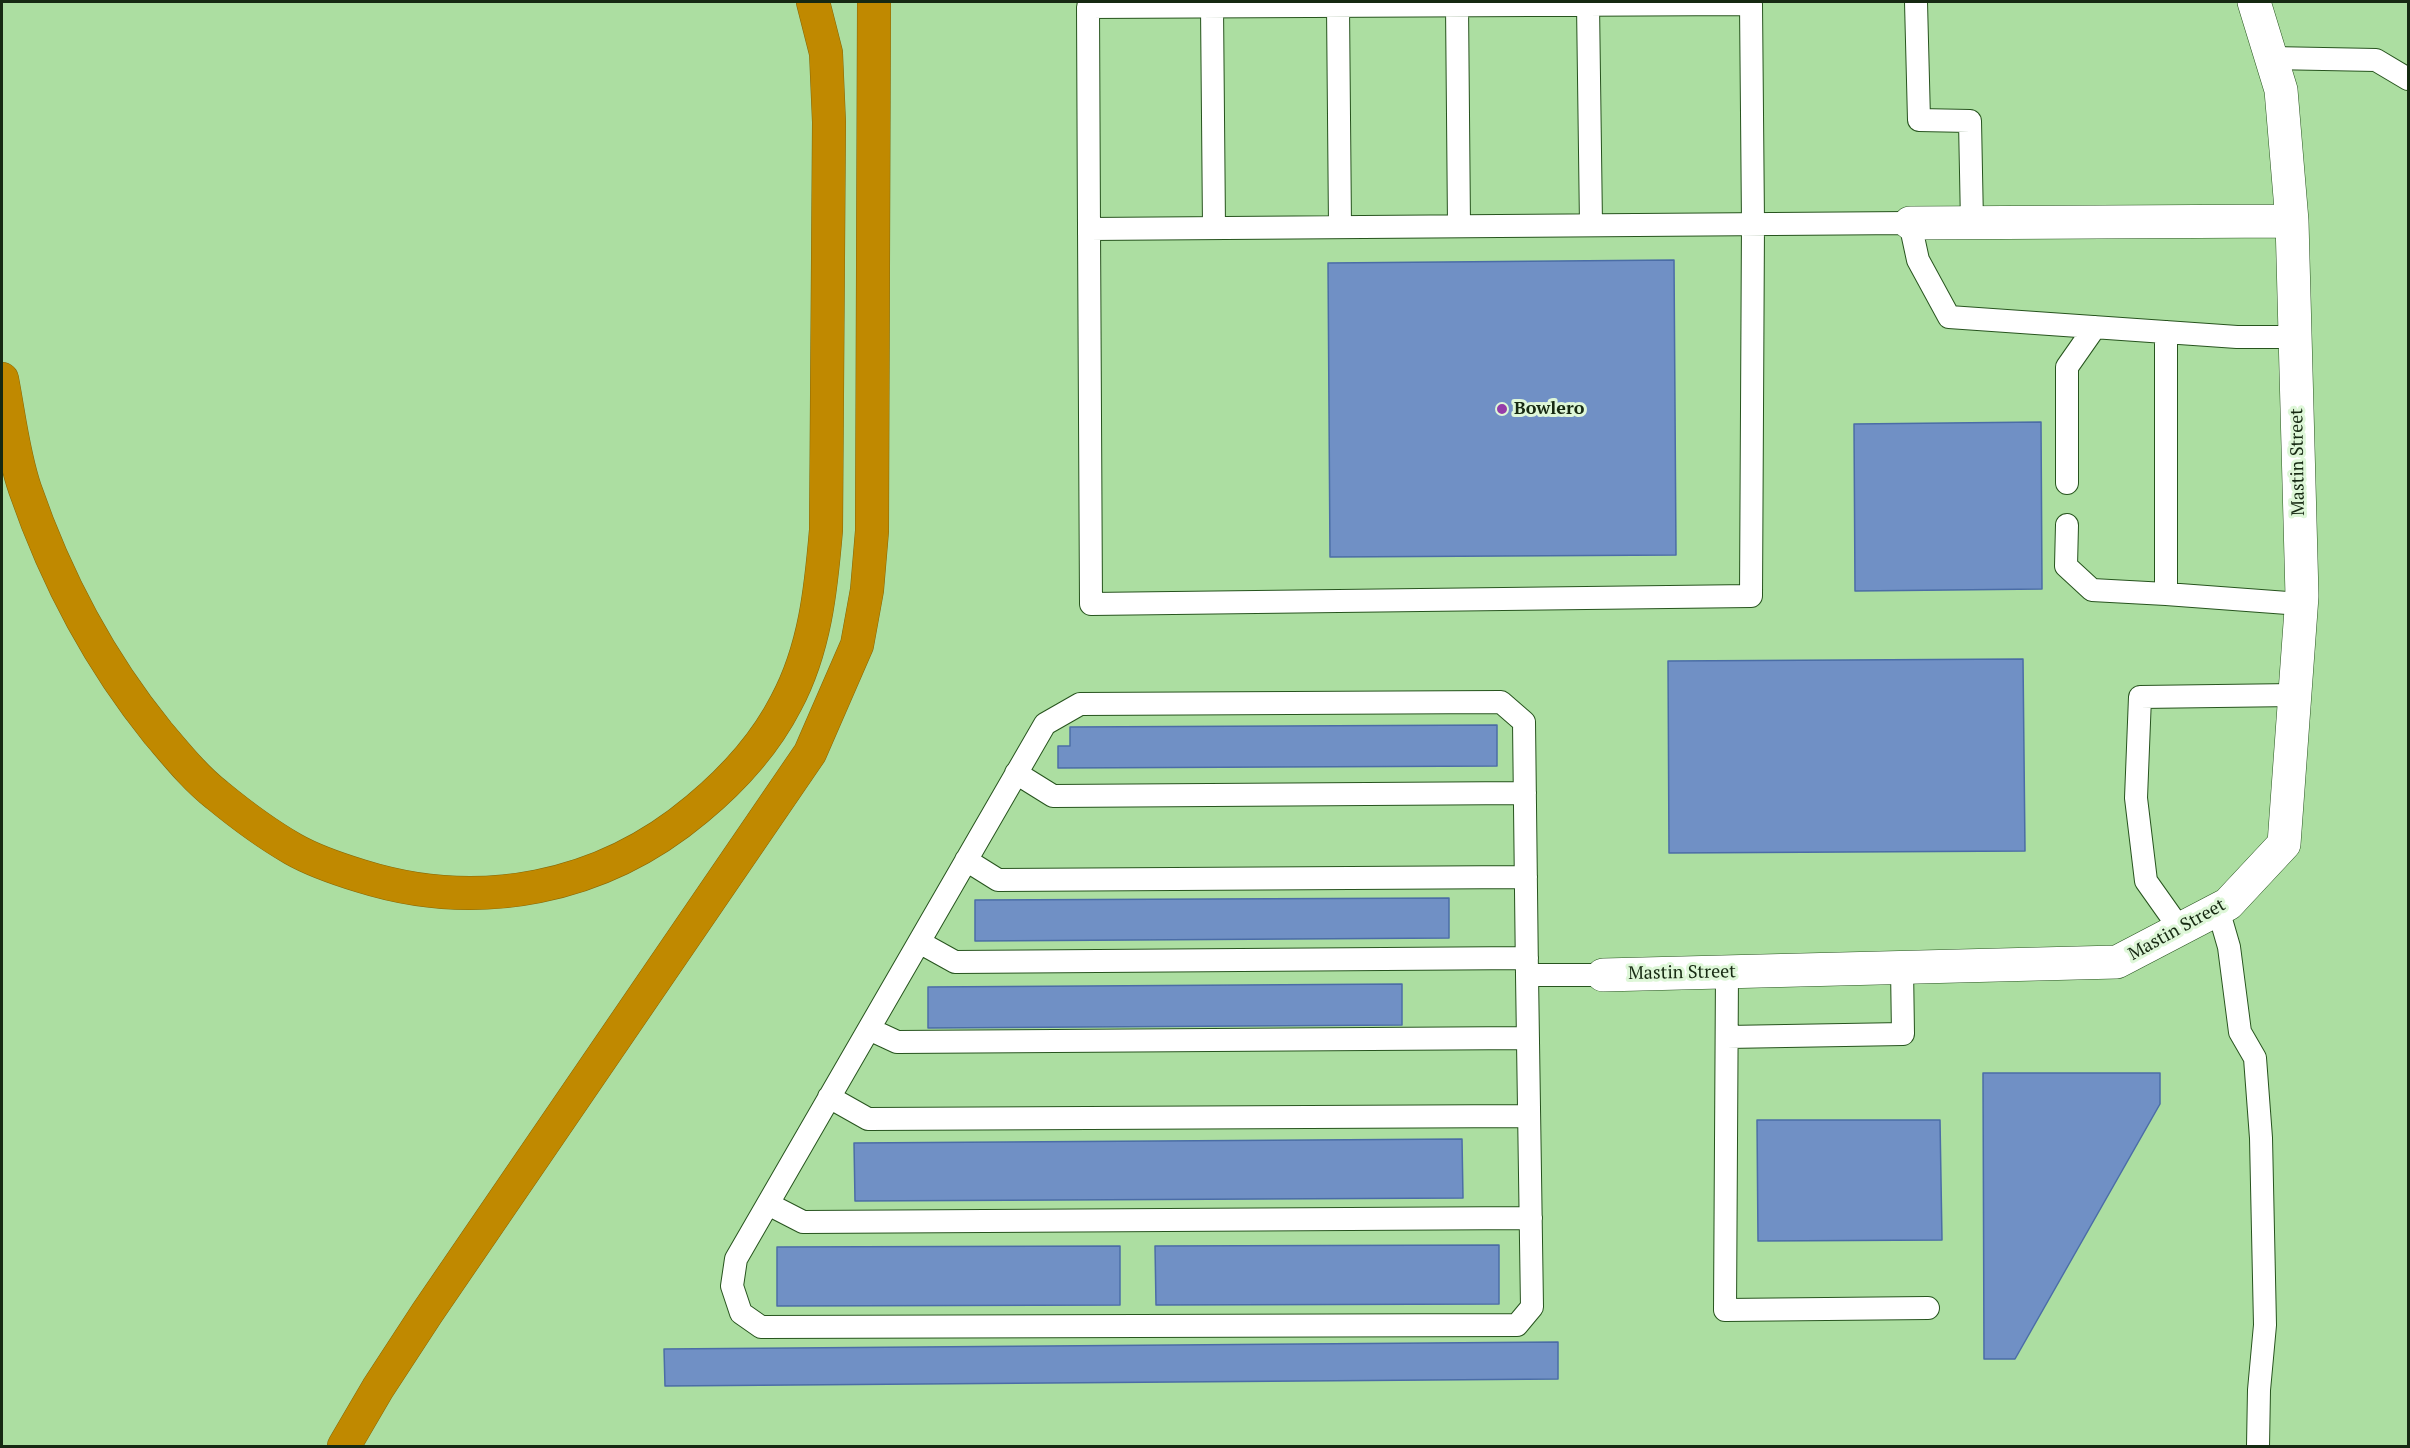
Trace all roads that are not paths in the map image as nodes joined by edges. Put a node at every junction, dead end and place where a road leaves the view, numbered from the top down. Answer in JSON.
{"nodes":[{"id":1,"x":813,"y":2,"type":"edge"},
{"id":2,"x":874,"y":2,"type":"edge"},
{"id":3,"x":1916,"y":2,"type":"edge"},
{"id":4,"x":2254,"y":2,"type":"edge"},
{"id":5,"x":1588,"y":4,"type":"junction"},
{"id":6,"x":1457,"y":5,"type":"junction"},
{"id":7,"x":1212,"y":6,"type":"junction"},
{"id":8,"x":1338,"y":6,"type":"junction"},
{"id":9,"x":2271,"y":58,"type":"junction"},
{"id":10,"x":2409,"y":79,"type":"edge"},
{"id":11,"x":2292,"y":221,"type":"junction"},
{"id":12,"x":1753,"y":223,"type":"junction"},
{"id":13,"x":1910,"y":223,"type":"junction"},
{"id":14,"x":1972,"y":223,"type":"junction"},
{"id":15,"x":1459,"y":225,"type":"junction"},
{"id":16,"x":1591,"y":225,"type":"junction"},
{"id":17,"x":1214,"y":227,"type":"junction"},
{"id":18,"x":1340,"y":227,"type":"junction"},
{"id":19,"x":1089,"y":229,"type":"junction"},
{"id":20,"x":2095,"y":327,"type":"junction"},
{"id":21,"x":2166,"y":332,"type":"junction"},
{"id":22,"x":2295,"y":337,"type":"junction"},
{"id":23,"x":2,"y":379,"type":"edge"},
{"id":24,"x":2067,"y":483,"type":"dead end"},
{"id":25,"x":2067,"y":525,"type":"dead end"},
{"id":26,"x":2166,"y":594,"type":"junction"},
{"id":27,"x":2301,"y":604,"type":"junction"},
{"id":28,"x":2295,"y":695,"type":"junction"},
{"id":29,"x":1016,"y":773,"type":"junction"},
{"id":30,"x":1525,"y":793,"type":"junction"},
{"id":31,"x":966,"y":860,"type":"junction"},
{"id":32,"x":1526,"y":877,"type":"junction"},
{"id":33,"x":2218,"y":909,"type":"junction"},
{"id":34,"x":2180,"y":929,"type":"junction"},
{"id":35,"x":919,"y":942,"type":"junction"},
{"id":36,"x":1527,"y":966,"type":"junction"},
{"id":37,"x":1902,"y":968,"type":"junction"},
{"id":38,"x":1727,"y":973,"type":"junction"},
{"id":39,"x":1603,"y":975,"type":"joint"},
{"id":40,"x":869,"y":1029,"type":"junction"},
{"id":41,"x":1727,"y":1037,"type":"junction"},
{"id":42,"x":1528,"y":1038,"type":"junction"},
{"id":43,"x":829,"y":1097,"type":"junction"},
{"id":44,"x":1529,"y":1116,"type":"junction"},
{"id":45,"x":768,"y":1204,"type":"junction"},
{"id":46,"x":1531,"y":1218,"type":"junction"},
{"id":47,"x":1928,"y":1308,"type":"dead end"},
{"id":48,"x":344,"y":1446,"type":"edge"},
{"id":49,"x":2258,"y":1446,"type":"edge"}],
"edges":[{"from":1,"to":23,"type":"highway"},
{"from":2,"to":48,"type":"highway"},
{"from":3,"to":14,"type":"lane"},
{"from":4,"to":9,"type":"street","name":"Mastin Street"},
{"from":5,"to":6,"type":"lane"},
{"from":5,"to":12,"type":"lane"},
{"from":5,"to":16,"type":"lane"},
{"from":6,"to":8,"type":"lane"},
{"from":6,"to":15,"type":"lane"},
{"from":7,"to":8,"type":"lane"},
{"from":7,"to":17,"type":"lane"},
{"from":7,"to":19,"type":"lane"},
{"from":8,"to":18,"type":"lane"},
{"from":9,"to":10,"type":"lane"},
{"from":9,"to":11,"type":"street","name":"Mastin Street"},
{"from":11,"to":14,"type":"street"},
{"from":11,"to":22,"type":"street","name":"Mastin Street"},
{"from":12,"to":13,"type":"lane"},
{"from":12,"to":16,"type":"lane"},
{"from":12,"to":19,"type":"lane"},
{"from":13,"to":14,"type":"street"},
{"from":13,"to":20,"type":"lane"},
{"from":15,"to":16,"type":"lane"},
{"from":15,"to":18,"type":"lane"},
{"from":17,"to":18,"type":"lane"},
{"from":17,"to":19,"type":"lane"},
{"from":20,"to":21,"type":"lane"},
{"from":20,"to":24,"type":"lane"},
{"from":21,"to":22,"type":"lane"},
{"from":21,"to":26,"type":"lane"},
{"from":22,"to":27,"type":"street","name":"Mastin Street"},
{"from":25,"to":26,"type":"lane"},
{"from":26,"to":27,"type":"lane"},
{"from":27,"to":28,"type":"street","name":"Mastin Street"},
{"from":28,"to":33,"type":"street","name":"Mastin Street"},
{"from":28,"to":34,"type":"lane"},
{"from":29,"to":30,"type":"lane"},
{"from":29,"to":30,"type":"lane"},
{"from":29,"to":31,"type":"lane"},
{"from":30,"to":32,"type":"lane"},
{"from":31,"to":32,"type":"lane"},
{"from":31,"to":35,"type":"lane"},
{"from":32,"to":36,"type":"lane"},
{"from":33,"to":34,"type":"street","name":"Mastin Street"},
{"from":33,"to":49,"type":"lane"},
{"from":34,"to":37,"type":"street","name":"Mastin Street"},
{"from":35,"to":36,"type":"lane"},
{"from":35,"to":40,"type":"lane"},
{"from":36,"to":39,"type":"lane"},
{"from":36,"to":42,"type":"lane"},
{"from":37,"to":38,"type":"street","name":"Mastin Street"},
{"from":37,"to":41,"type":"lane"},
{"from":38,"to":39,"type":"street","name":"Mastin Street"},
{"from":38,"to":41,"type":"lane"},
{"from":40,"to":42,"type":"lane"},
{"from":40,"to":43,"type":"lane"},
{"from":41,"to":47,"type":"lane"},
{"from":42,"to":44,"type":"lane"},
{"from":43,"to":44,"type":"lane"},
{"from":43,"to":45,"type":"lane"},
{"from":44,"to":46,"type":"lane"},
{"from":45,"to":46,"type":"lane"},
{"from":45,"to":46,"type":"lane"}]}
